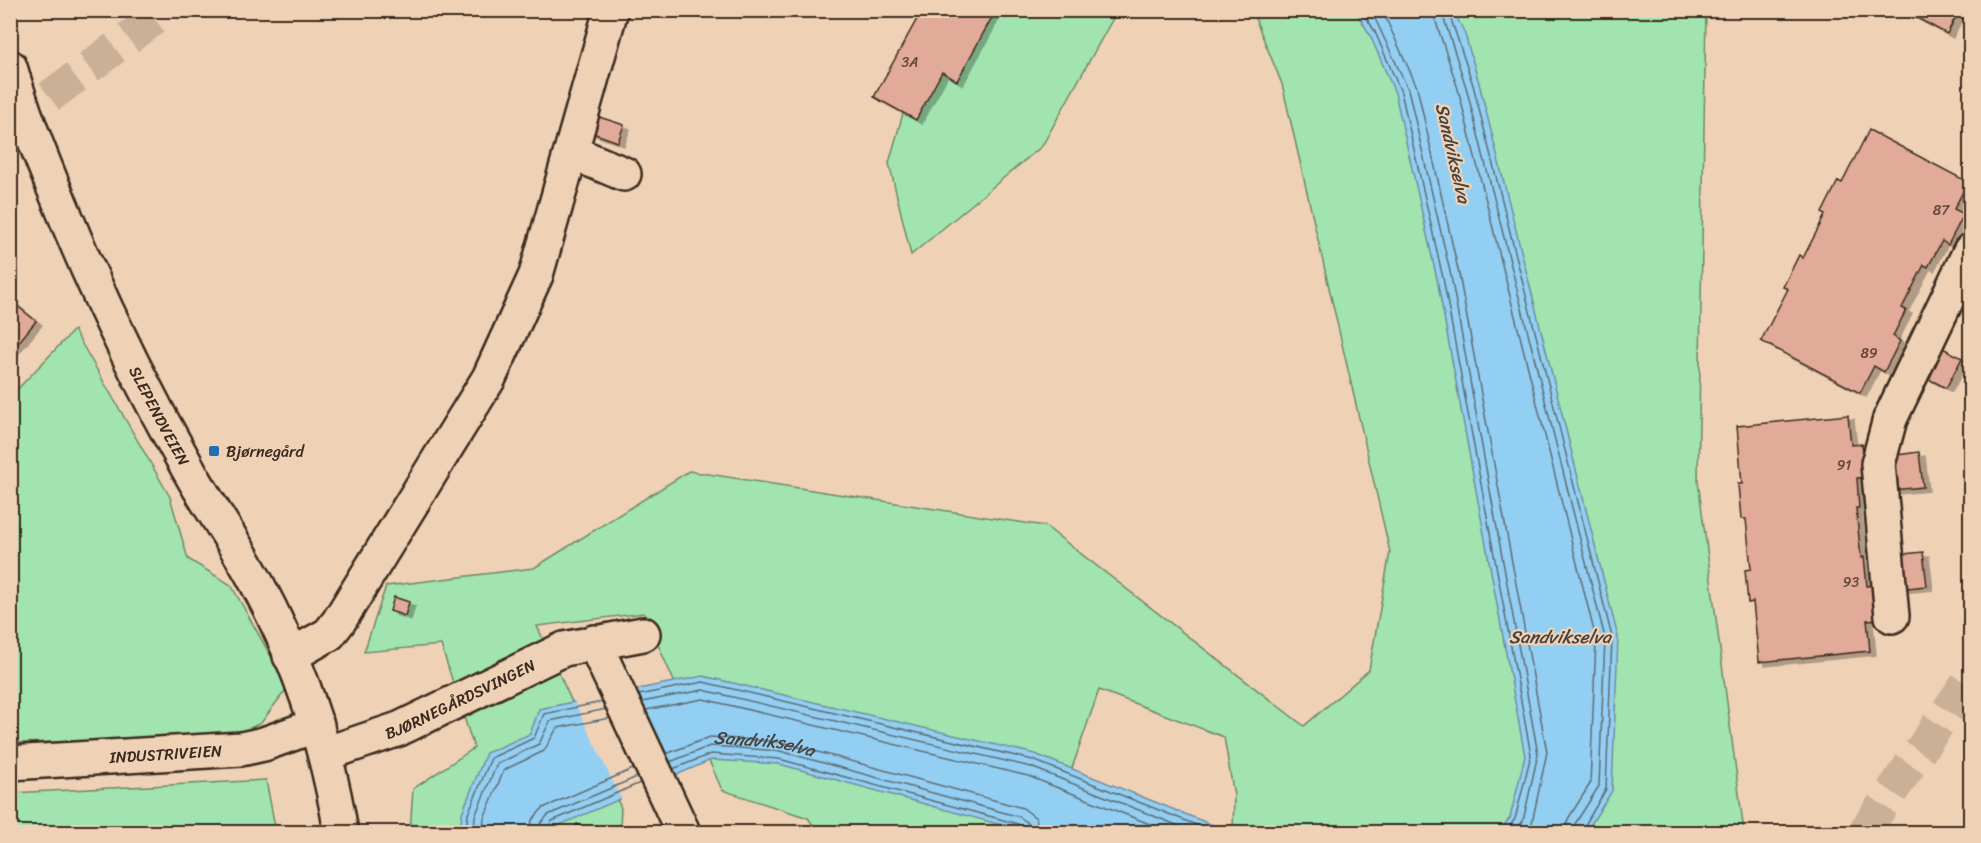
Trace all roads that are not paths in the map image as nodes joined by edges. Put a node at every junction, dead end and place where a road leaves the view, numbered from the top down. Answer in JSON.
{"nodes":[{"id":1,"x":611,"y":10,"type":"edge"},
{"id":2,"x":10,"y":67,"type":"edge"},
{"id":3,"x":571,"y":152,"type":"junction"},
{"id":4,"x":624,"y":174,"type":"dead end"},
{"id":5,"x":1971,"y":251,"type":"edge"},
{"id":6,"x":1892,"y":616,"type":"dead end"},
{"id":7,"x":643,"y":634,"type":"dead end"},
{"id":8,"x":290,"y":656,"type":"junction"},
{"id":9,"x":600,"y":657,"type":"junction"},
{"id":10,"x":321,"y":739,"type":"junction"},
{"id":11,"x":10,"y":763,"type":"edge"},
{"id":12,"x":341,"y":832,"type":"edge"},
{"id":13,"x":683,"y":832,"type":"edge"}],
"edges":[{"from":1,"to":3,"type":"street"},
{"from":2,"to":8,"type":"street","name":"SLEPENDVEIEN"},
{"from":3,"to":4,"type":"street"},
{"from":3,"to":8,"type":"street"},
{"from":5,"to":6,"type":"street"},
{"from":7,"to":9,"type":"street","name":"BJØRNEGÅRDSVINGEN"},
{"from":8,"to":10,"type":"street","name":"SLEPENDVEIEN"},
{"from":9,"to":10,"type":"street","name":"BJØRNEGÅRDSVINGEN"},
{"from":9,"to":13,"type":"street"},
{"from":10,"to":11,"type":"street","name":"INDUSTRIVEIEN"},
{"from":10,"to":12,"type":"street"}]}
